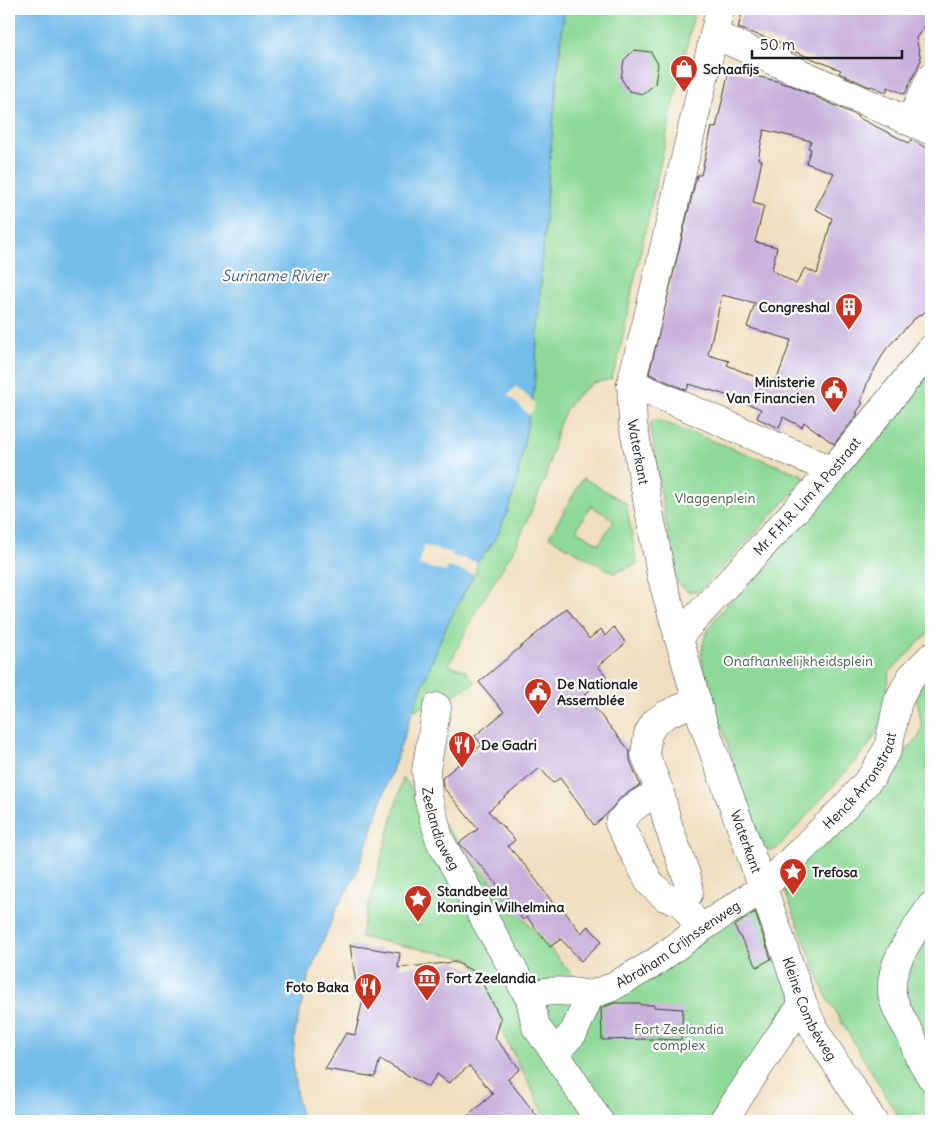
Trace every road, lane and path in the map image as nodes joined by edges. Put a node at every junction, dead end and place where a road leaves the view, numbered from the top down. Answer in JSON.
{"nodes":[{"id":1,"x":720,"y":9,"type":"edge"},
{"id":2,"x":715,"y":35,"type":"junction"},
{"id":3,"x":931,"y":77,"type":"edge"},
{"id":4,"x":921,"y":126,"type":"edge"},
{"id":5,"x":931,"y":349,"type":"edge"},
{"id":6,"x":631,"y":383,"type":"junction"},
{"id":7,"x":831,"y":472,"type":"junction"},
{"id":8,"x":678,"y":637,"type":"junction"},
{"id":9,"x":931,"y":657,"type":"edge"},
{"id":10,"x":697,"y":701,"type":"junction"},
{"id":11,"x":437,"y":707,"type":"dead end"},
{"id":12,"x":660,"y":792,"type":"junction"},
{"id":13,"x":764,"y":888,"type":"junction"},
{"id":14,"x":682,"y":902,"type":"junction"},
{"id":15,"x":931,"y":906,"type":"edge"},
{"id":16,"x":702,"y":928,"type":"junction"},
{"id":17,"x":590,"y":995,"type":"junction"},
{"id":18,"x":530,"y":999,"type":"junction"},
{"id":19,"x":803,"y":1004,"type":"junction"},
{"id":20,"x":554,"y":1051,"type":"junction"},
{"id":21,"x":931,"y":1077,"type":"edge"},
{"id":22,"x":599,"y":1121,"type":"edge"},
{"id":23,"x":723,"y":1121,"type":"edge"},
{"id":24,"x":872,"y":1121,"type":"edge"}],
"edges":[{"from":1,"to":2,"type":"street","name":"Waterkant"},
{"from":2,"to":4,"type":"street"},
{"from":2,"to":6,"type":"street","name":"Waterkant"},
{"from":3,"to":4,"type":"street"},
{"from":5,"to":7,"type":"street","name":"Mr. F.H.R. Lim A Postraat"},
{"from":6,"to":7,"type":"street"},
{"from":6,"to":8,"type":"street","name":"Waterkant"},
{"from":7,"to":8,"type":"street","name":"Mr. F.H.R. Lim A Postraat"},
{"from":8,"to":10,"type":"street","name":"Waterkant"},
{"from":9,"to":13,"type":"street","name":"Henck Arronstraat"},
{"from":10,"to":12,"type":"street"},
{"from":10,"to":13,"type":"street","name":"Waterkant"},
{"from":11,"to":18,"type":"street","name":"Zeelandiaweg"},
{"from":12,"to":14,"type":"street"},
{"from":12,"to":14,"type":"street"},
{"from":13,"to":16,"type":"street","name":"Abraham Crijnssenweg"},
{"from":13,"to":19,"type":"street","name":"Kleine Combéweg"},
{"from":14,"to":16,"type":"street"},
{"from":15,"to":21,"type":"street"},
{"from":16,"to":17,"type":"street","name":"Abraham Crijnssenweg"},
{"from":17,"to":18,"type":"street","name":"Abraham Crijnssenweg"},
{"from":17,"to":20,"type":"street"},
{"from":18,"to":20,"type":"street","name":"Zeelandiaweg"},
{"from":19,"to":23,"type":"street"},
{"from":19,"to":24,"type":"street","name":"Kleine Combéweg"},
{"from":20,"to":22,"type":"street","name":"Zeelandiaweg"}]}
